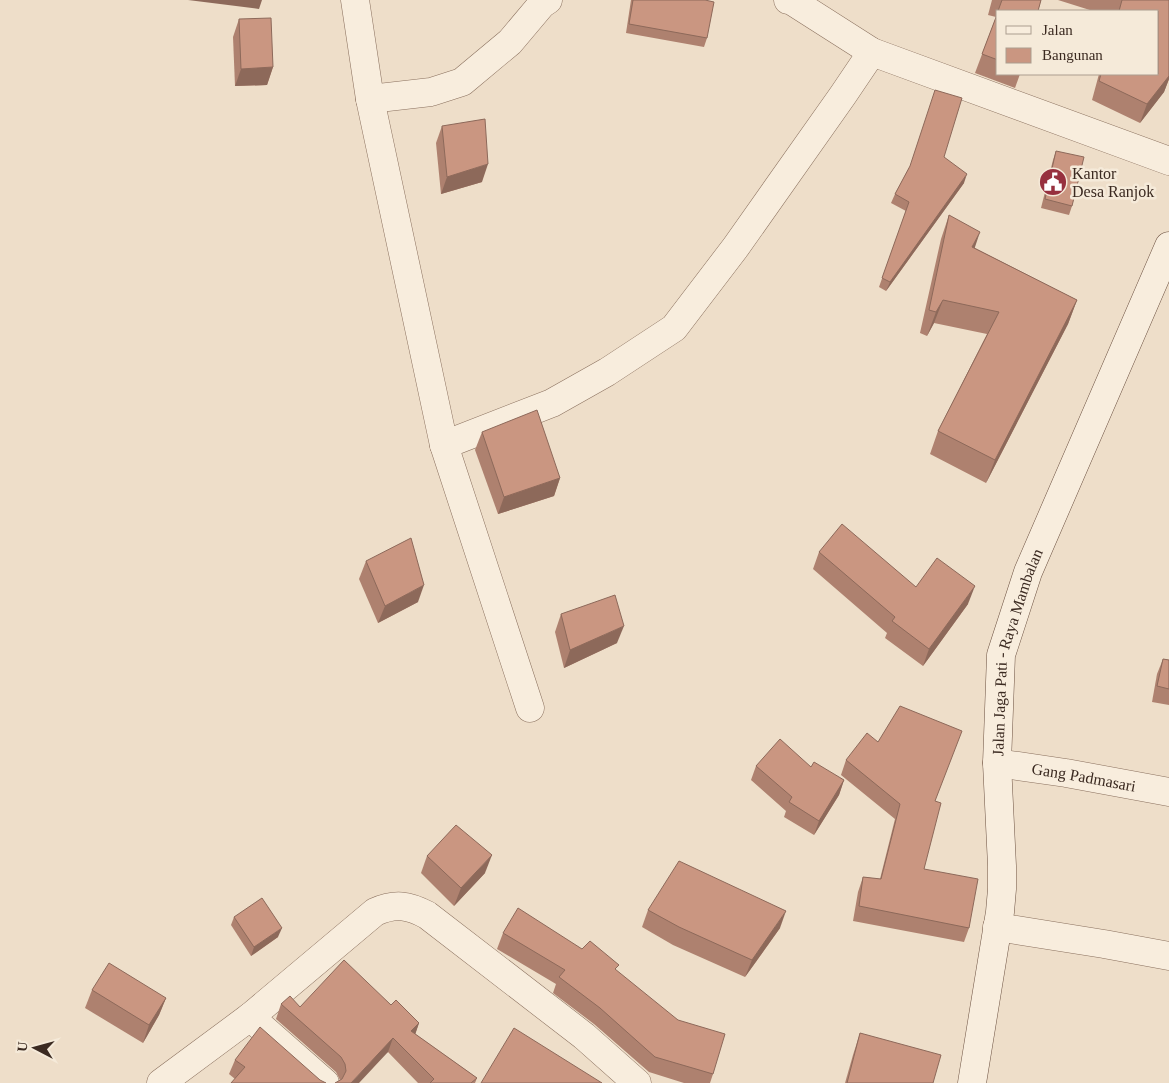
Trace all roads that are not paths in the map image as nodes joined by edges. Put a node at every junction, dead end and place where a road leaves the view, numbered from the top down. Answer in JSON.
{"nodes":[{"id":1,"x":355,"y":0,"type":"edge"},
{"id":2,"x":548,"y":0,"type":"edge"},
{"id":3,"x":788,"y":0,"type":"edge"},
{"id":4,"x":872,"y":52,"type":"junction"},
{"id":5,"x":370,"y":99,"type":"junction"},
{"id":6,"x":1169,"y":161,"type":"edge"},
{"id":7,"x":1169,"y":246,"type":"edge"},
{"id":8,"x":444,"y":445,"type":"junction"},
{"id":9,"x":530,"y":708,"type":"dead end"},
{"id":10,"x":997,"y":763,"type":"junction"},
{"id":11,"x":1169,"y":792,"type":"edge"},
{"id":12,"x":997,"y":927,"type":"junction"},
{"id":13,"x":1169,"y":956,"type":"edge"},
{"id":14,"x":250,"y":1017,"type":"junction"},
{"id":15,"x":161,"y":1083,"type":"edge"},
{"id":16,"x":325,"y":1083,"type":"edge"},
{"id":17,"x":637,"y":1083,"type":"edge"},
{"id":18,"x":972,"y":1083,"type":"edge"}],
"edges":[{"from":1,"to":5,"type":"street"},
{"from":2,"to":5,"type":"street"},
{"from":3,"to":4,"type":"street"},
{"from":4,"to":6,"type":"street"},
{"from":4,"to":8,"type":"street"},
{"from":5,"to":8,"type":"street"},
{"from":7,"to":10,"type":"street","name":"Jalan Jaga Pati - Raya Mambalan"},
{"from":8,"to":9,"type":"street"},
{"from":10,"to":11,"type":"street","name":"Gang Padmasari"},
{"from":10,"to":12,"type":"street","name":"Jalan Jaga Pati - Raya Mambalan"},
{"from":12,"to":13,"type":"street"},
{"from":12,"to":18,"type":"street","name":"Jalan Jaga Pati - Raya Mambalan"},
{"from":14,"to":15,"type":"street"},
{"from":14,"to":16,"type":"street"},
{"from":14,"to":17,"type":"street"}]}
